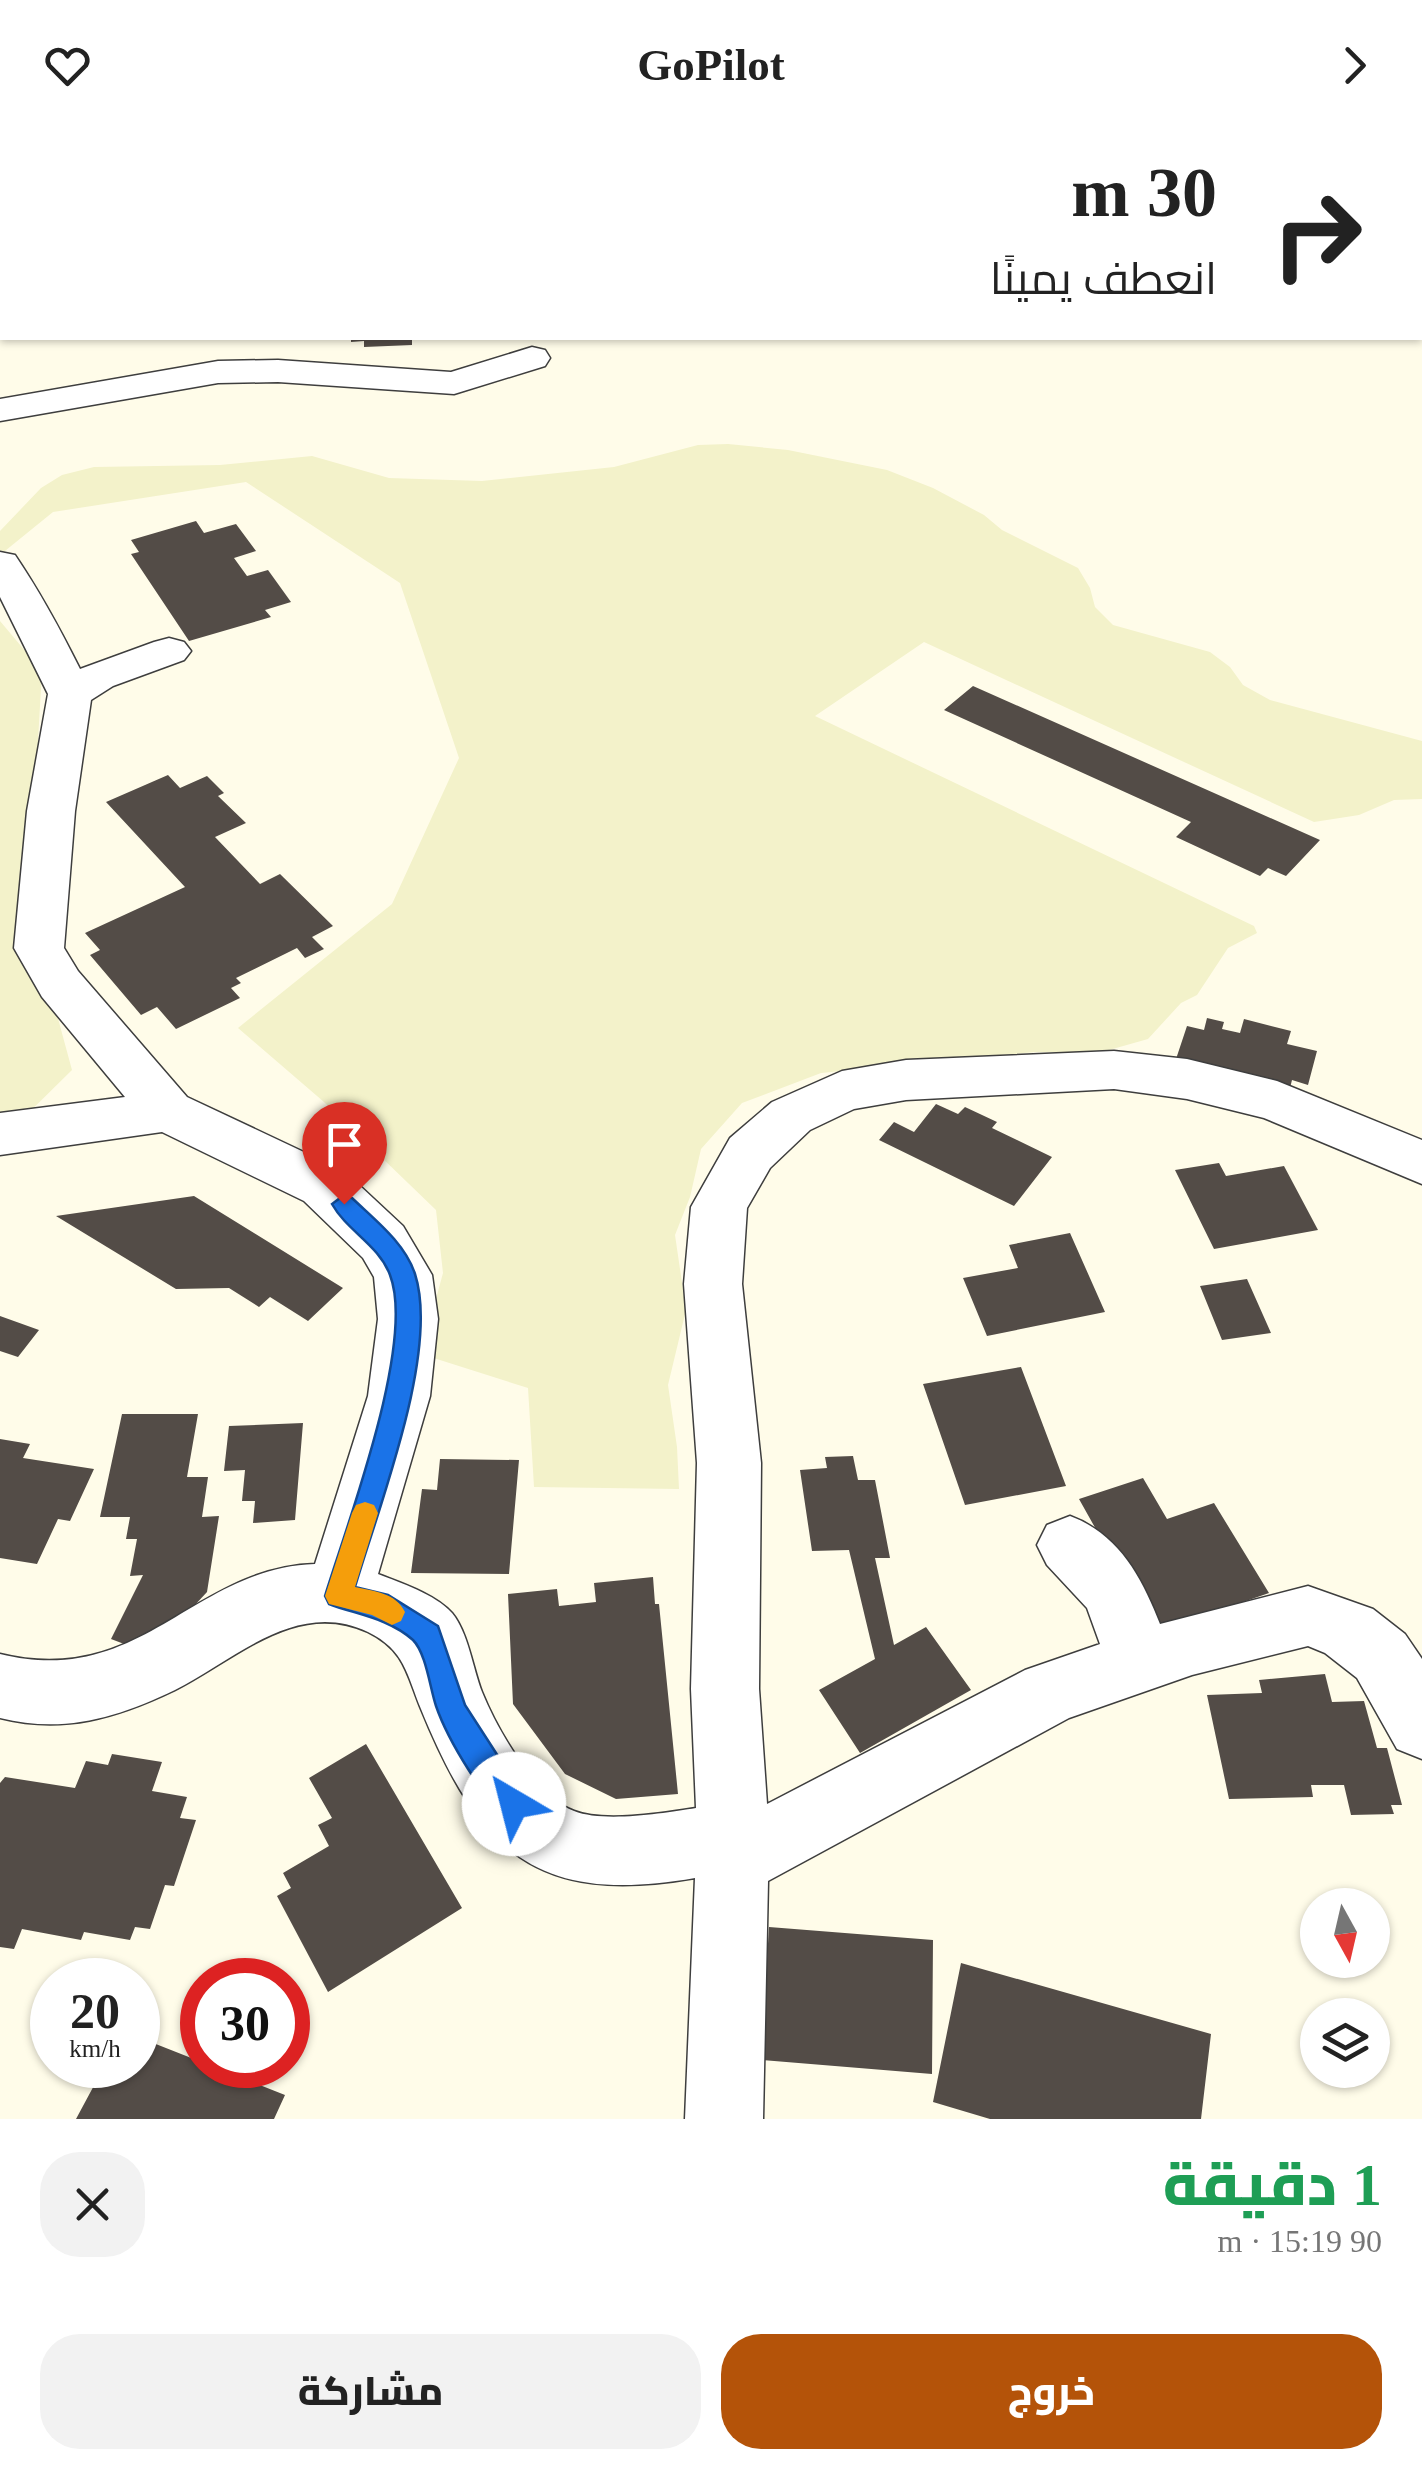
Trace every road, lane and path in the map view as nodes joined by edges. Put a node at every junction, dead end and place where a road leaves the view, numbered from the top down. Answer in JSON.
{"nodes":[{"id":1,"x":532,"y":358,"type":"dead end"},
{"id":2,"x":0,"y":410,"type":"edge"},
{"id":3,"x":0,"y":564,"type":"edge"},
{"id":4,"x":168,"y":652,"type":"dead end"},
{"id":5,"x":70,"y":694,"type":"junction"},
{"id":6,"x":168,"y":1111,"type":"junction"},
{"id":7,"x":0,"y":1134,"type":"edge"},
{"id":8,"x":1422,"y":1163,"type":"edge"},
{"id":9,"x":1070,"y":1545,"type":"dead end"},
{"id":10,"x":338,"y":1596,"type":"junction"},
{"id":11,"x":1140,"y":1662,"type":"junction"},
{"id":12,"x":0,"y":1686,"type":"edge"},
{"id":13,"x":1422,"y":1726,"type":"edge"},
{"id":14,"x":733,"y":1849,"type":"junction"},
{"id":15,"x":724,"y":2119,"type":"edge"}],
"edges":[{"from":1,"to":2,"type":"street"},
{"from":3,"to":5,"type":"street"},
{"from":4,"to":5,"type":"street"},
{"from":5,"to":6,"type":"street"},
{"from":6,"to":7,"type":"street"},
{"from":6,"to":10,"type":"street"},
{"from":8,"to":14,"type":"street"},
{"from":9,"to":11,"type":"street"},
{"from":10,"to":12,"type":"street"},
{"from":10,"to":14,"type":"street"},
{"from":11,"to":13,"type":"street"},
{"from":11,"to":14,"type":"street"},
{"from":14,"to":15,"type":"street"}]}
